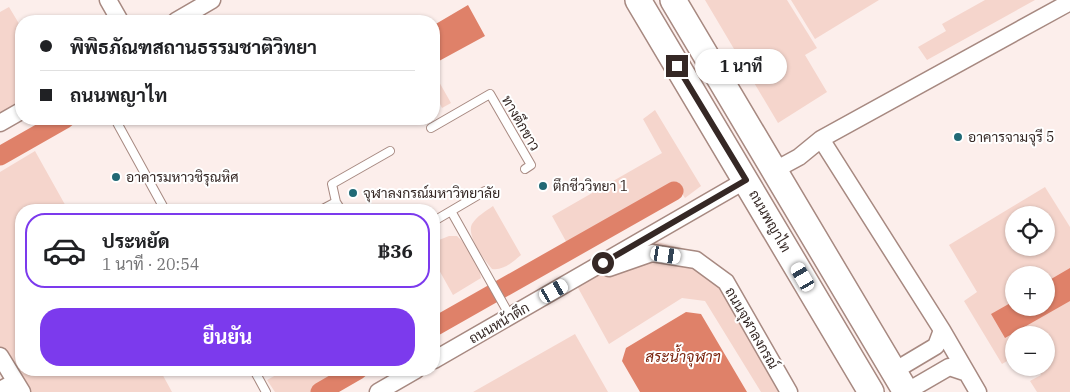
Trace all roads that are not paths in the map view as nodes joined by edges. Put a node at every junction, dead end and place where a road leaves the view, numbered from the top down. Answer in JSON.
{"nodes":[{"id":1,"x":108,"y":0,"type":"edge"},
{"id":2,"x":212,"y":0,"type":"edge"},
{"id":3,"x":638,"y":0,"type":"edge"},
{"id":4,"x":673,"y":0,"type":"edge"},
{"id":5,"x":1070,"y":2,"type":"edge"},
{"id":6,"x":117,"y":15,"type":"edge"},
{"id":7,"x":186,"y":15,"type":"edge"},
{"id":8,"x":15,"y":115,"type":"edge"},
{"id":9,"x":440,"y":123,"type":"edge"},
{"id":10,"x":0,"y":124,"type":"edge"},
{"id":11,"x":118,"y":125,"type":"edge"},
{"id":12,"x":436,"y":125,"type":"edge"},
{"id":13,"x":431,"y":128,"type":"dead end"},
{"id":14,"x":821,"y":139,"type":"junction"},
{"id":15,"x":390,"y":151,"type":"dead end"},
{"id":16,"x":525,"y":169,"type":"dead end"},
{"id":17,"x":775,"y":170,"type":"junction"},
{"id":18,"x":746,"y":180,"type":"junction"},
{"id":19,"x":485,"y":191,"type":"dead end"},
{"id":20,"x":336,"y":202,"type":"joint"},
{"id":21,"x":162,"y":204,"type":"edge"},
{"id":22,"x":332,"y":204,"type":"edge"},
{"id":23,"x":451,"y":210,"type":"junction"},
{"id":24,"x":440,"y":217,"type":"edge"},
{"id":25,"x":569,"y":282,"type":"junction"},
{"id":26,"x":510,"y":316,"type":"junction"},
{"id":27,"x":942,"y":330,"type":"junction"},
{"id":28,"x":0,"y":356,"type":"edge"},
{"id":29,"x":440,"y":357,"type":"edge"},
{"id":30,"x":894,"y":371,"type":"junction"},
{"id":31,"x":967,"y":373,"type":"junction"},
{"id":32,"x":257,"y":376,"type":"edge"},
{"id":33,"x":406,"y":376,"type":"edge"},
{"id":34,"x":19,"y":387,"type":"edge"},
{"id":35,"x":0,"y":390,"type":"edge"},
{"id":36,"x":866,"y":390,"type":"edge"},
{"id":37,"x":266,"y":392,"type":"edge"},
{"id":38,"x":378,"y":392,"type":"edge"},
{"id":39,"x":789,"y":392,"type":"edge"},
{"id":40,"x":906,"y":392,"type":"edge"},
{"id":41,"x":978,"y":392,"type":"edge"}],
"edges":[{"from":1,"to":6,"type":"street"},
{"from":2,"to":7,"type":"street"},
{"from":3,"to":18,"type":"main road","name":"ถนนพญาไท"},
{"from":4,"to":17,"type":"main road"},
{"from":5,"to":14,"type":"street"},
{"from":8,"to":10,"type":"street"},
{"from":9,"to":16,"type":"lane","name":"ทางตึกขาว"},
{"from":11,"to":21,"type":"lane"},
{"from":12,"to":13,"type":"lane","name":"ทางตึกขาว"},
{"from":14,"to":17,"type":"street"},
{"from":14,"to":27,"type":"street"},
{"from":15,"to":20,"type":"lane"},
{"from":17,"to":30,"type":"main road"},
{"from":18,"to":25,"type":"street","name":"ถนนหน้าตึก"},
{"from":18,"to":36,"type":"main road","name":"ถนนพญาไท"},
{"from":19,"to":23,"type":"lane"},
{"from":20,"to":22,"type":"lane"},
{"from":23,"to":24,"type":"lane"},
{"from":23,"to":26,"type":"lane"},
{"from":25,"to":26,"type":"street","name":"ถนนหน้าตึก"},
{"from":25,"to":39,"type":"street","name":"ถนนจุฬาลงกรณ์"},
{"from":26,"to":29,"type":"street","name":"ถนนหน้าตึก"},
{"from":27,"to":30,"type":"street"},
{"from":27,"to":31,"type":"street"},
{"from":28,"to":34,"type":"street"},
{"from":30,"to":36,"type":"main road"},
{"from":30,"to":40,"type":"main road"},
{"from":31,"to":40,"type":"street"},
{"from":31,"to":41,"type":"street"},
{"from":32,"to":37,"type":"lane"},
{"from":33,"to":38,"type":"street"},
{"from":34,"to":35,"type":"street"}]}
